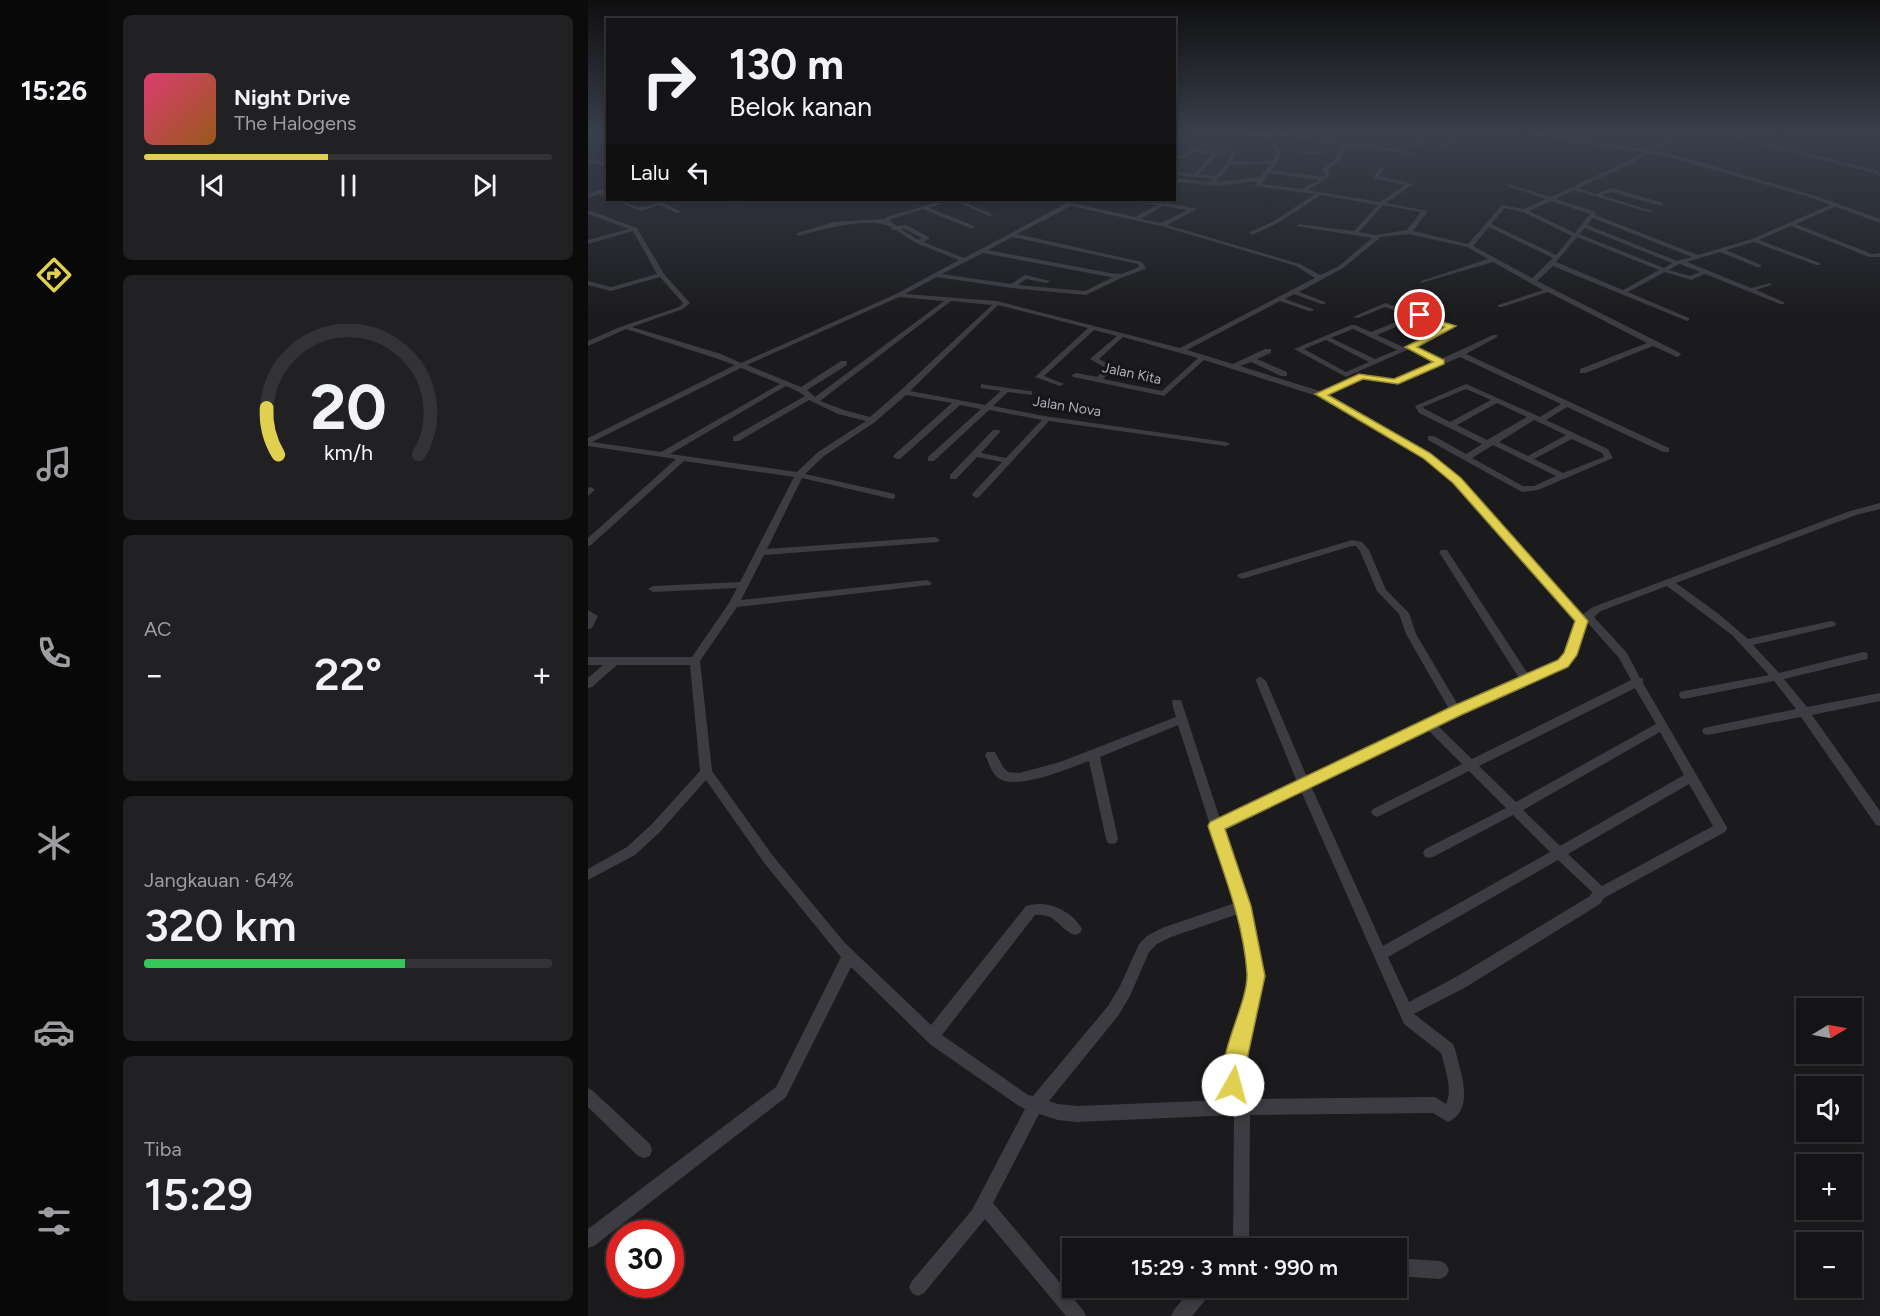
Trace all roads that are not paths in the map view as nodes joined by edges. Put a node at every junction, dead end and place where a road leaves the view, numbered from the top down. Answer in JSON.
{"nodes":[{"id":1,"x":1317,"y":195,"type":"edge"},
{"id":2,"x":1335,"y":195,"type":"edge"},
{"id":3,"x":1393,"y":195,"type":"edge"},
{"id":4,"x":1541,"y":195,"type":"edge"},
{"id":5,"x":1555,"y":195,"type":"edge"},
{"id":6,"x":1598,"y":195,"type":"edge"},
{"id":7,"x":1631,"y":195,"type":"edge"},
{"id":8,"x":1809,"y":195,"type":"edge"},
{"id":9,"x":1549,"y":198,"type":"junction"},
{"id":10,"x":618,"y":201,"type":"edge"},
{"id":11,"x":666,"y":201,"type":"edge"},
{"id":12,"x":945,"y":201,"type":"edge"},
{"id":13,"x":958,"y":201,"type":"edge"},
{"id":14,"x":1140,"y":201,"type":"edge"},
{"id":15,"x":1070,"y":202,"type":"edge"},
{"id":16,"x":660,"y":203,"type":"junction"},
{"id":17,"x":1382,"y":203,"type":"junction"},
{"id":18,"x":1163,"y":204,"type":"junction"},
{"id":19,"x":1660,"y":204,"type":"dead end"},
{"id":20,"x":1837,"y":204,"type":"junction"},
{"id":21,"x":925,"y":208,"type":"junction"},
{"id":22,"x":588,"y":212,"type":"edge"},
{"id":23,"x":679,"y":212,"type":"dead end"},
{"id":24,"x":1525,"y":212,"type":"junction"},
{"id":25,"x":1650,"y":212,"type":"dead end"},
{"id":26,"x":991,"y":214,"type":"dead end"},
{"id":27,"x":1592,"y":216,"type":"junction"},
{"id":28,"x":1136,"y":219,"type":"junction"},
{"id":29,"x":887,"y":220,"type":"junction"},
{"id":30,"x":1880,"y":221,"type":"edge"},
{"id":31,"x":1487,"y":224,"type":"junction"},
{"id":32,"x":1791,"y":224,"type":"junction"},
{"id":33,"x":1162,"y":225,"type":"junction"},
{"id":34,"x":1299,"y":225,"type":"dead end"},
{"id":35,"x":1583,"y":225,"type":"junction"},
{"id":36,"x":972,"y":227,"type":"dead end"},
{"id":37,"x":635,"y":229,"type":"junction"},
{"id":38,"x":1409,"y":232,"type":"junction"},
{"id":39,"x":1252,"y":233,"type":"dead end"},
{"id":40,"x":1355,"y":233,"type":"junction"},
{"id":41,"x":799,"y":234,"type":"dead end"},
{"id":42,"x":1573,"y":234,"type":"junction"},
{"id":43,"x":1012,"y":235,"type":"junction"},
{"id":44,"x":1377,"y":237,"type":"junction"},
{"id":45,"x":1754,"y":240,"type":"junction"},
{"id":46,"x":588,"y":242,"type":"edge"},
{"id":47,"x":1469,"y":246,"type":"junction"},
{"id":48,"x":1721,"y":250,"type":"junction"},
{"id":49,"x":983,"y":251,"type":"junction"},
{"id":50,"x":1880,"y":255,"type":"edge"},
{"id":51,"x":1699,"y":257,"type":"junction"},
{"id":52,"x":965,"y":260,"type":"junction"},
{"id":53,"x":1492,"y":260,"type":"junction"},
{"id":54,"x":1553,"y":260,"type":"junction"},
{"id":55,"x":1679,"y":263,"type":"junction"},
{"id":56,"x":1818,"y":264,"type":"dead end"},
{"id":57,"x":1760,"y":266,"type":"dead end"},
{"id":58,"x":1665,"y":270,"type":"junction"},
{"id":59,"x":1705,"y":272,"type":"junction"},
{"id":60,"x":661,"y":275,"type":"junction"},
{"id":61,"x":935,"y":275,"type":"junction"},
{"id":62,"x":1122,"y":276,"type":"junction"},
{"id":63,"x":1320,"y":278,"type":"junction"},
{"id":64,"x":1047,"y":281,"type":"dead end"},
{"id":65,"x":1533,"y":281,"type":"junction"},
{"id":66,"x":1422,"y":282,"type":"dead end"},
{"id":67,"x":588,"y":283,"type":"edge"},
{"id":68,"x":1768,"y":284,"type":"dead end"},
{"id":69,"x":1012,"y":286,"type":"junction"},
{"id":70,"x":1548,"y":290,"type":"junction"},
{"id":71,"x":1751,"y":290,"type":"junction"},
{"id":72,"x":1294,"y":292,"type":"junction"},
{"id":73,"x":1624,"y":292,"type":"junction"},
{"id":74,"x":898,"y":295,"type":"junction"},
{"id":75,"x":1280,"y":299,"type":"junction"},
{"id":76,"x":949,"y":300,"type":"junction"},
{"id":77,"x":998,"y":303,"type":"junction"},
{"id":78,"x":1323,"y":303,"type":"dead end"},
{"id":79,"x":1782,"y":303,"type":"dead end"},
{"id":80,"x":1500,"y":306,"type":"dead end"},
{"id":81,"x":1311,"y":310,"type":"dead end"},
{"id":82,"x":1420,"y":315,"type":"junction"},
{"id":83,"x":1356,"y":316,"type":"dead end"},
{"id":84,"x":1687,"y":319,"type":"dead end"},
{"id":85,"x":626,"y":327,"type":"junction"},
{"id":86,"x":1092,"y":328,"type":"junction"},
{"id":87,"x":1372,"y":334,"type":"junction"},
{"id":88,"x":1122,"y":335,"type":"junction"},
{"id":89,"x":1495,"y":336,"type":"dead end"},
{"id":90,"x":1326,"y":337,"type":"junction"},
{"id":91,"x":1653,"y":343,"type":"junction"},
{"id":92,"x":588,"y":344,"type":"edge"},
{"id":93,"x":1406,"y":349,"type":"junction"},
{"id":94,"x":1180,"y":350,"type":"junction"},
{"id":95,"x":1269,"y":351,"type":"dead end"},
{"id":96,"x":1460,"y":354,"type":"junction"},
{"id":97,"x":1677,"y":355,"type":"dead end"},
{"id":98,"x":1203,"y":357,"type":"junction"},
{"id":99,"x":1251,"y":359,"type":"junction"},
{"id":100,"x":1375,"y":362,"type":"junction"},
{"id":101,"x":1440,"y":362,"type":"junction"},
{"id":102,"x":844,"y":363,"type":"dead end"},
{"id":103,"x":739,"y":366,"type":"junction"},
{"id":104,"x":1235,"y":366,"type":"junction"},
{"id":105,"x":1583,"y":371,"type":"dead end"},
{"id":106,"x":1284,"y":374,"type":"dead end"},
{"id":107,"x":1076,"y":375,"type":"dead end"},
{"id":108,"x":1099,"y":379,"type":"junction"},
{"id":109,"x":785,"y":384,"type":"junction"},
{"id":110,"x":1060,"y":384,"type":"dead end"},
{"id":111,"x":984,"y":386,"type":"dead end"},
{"id":112,"x":802,"y":390,"type":"junction"},
{"id":113,"x":1006,"y":390,"type":"junction"},
{"id":114,"x":904,"y":392,"type":"junction"},
{"id":115,"x":1029,"y":393,"type":"dead end"},
{"id":116,"x":1320,"y":394,"type":"junction"},
{"id":117,"x":812,"y":399,"type":"junction"},
{"id":118,"x":1498,"y":400,"type":"junction"},
{"id":119,"x":959,"y":401,"type":"junction"},
{"id":120,"x":1566,"y":404,"type":"junction"},
{"id":121,"x":991,"y":406,"type":"junction"},
{"id":122,"x":1044,"y":418,"type":"junction"},
{"id":123,"x":1536,"y":419,"type":"junction"},
{"id":124,"x":872,"y":420,"type":"junction"},
{"id":125,"x":1450,"y":425,"type":"junction"},
{"id":126,"x":996,"y":432,"type":"dead end"},
{"id":127,"x":1571,"y":436,"type":"junction"},
{"id":128,"x":1431,"y":438,"type":"dead end"},
{"id":129,"x":736,"y":439,"type":"dead end"},
{"id":130,"x":588,"y":442,"type":"edge"},
{"id":131,"x":1490,"y":443,"type":"junction"},
{"id":132,"x":1226,"y":444,"type":"dead end"},
{"id":133,"x":1666,"y":450,"type":"dead end"},
{"id":134,"x":975,"y":454,"type":"junction"},
{"id":135,"x":662,"y":456,"type":"junction"},
{"id":136,"x":897,"y":457,"type":"dead end"},
{"id":137,"x":1466,"y":458,"type":"junction"},
{"id":138,"x":681,"y":459,"type":"junction"},
{"id":139,"x":931,"y":459,"type":"dead end"},
{"id":140,"x":1528,"y":459,"type":"junction"},
{"id":141,"x":1008,"y":461,"type":"junction"},
{"id":142,"x":799,"y":475,"type":"junction"},
{"id":143,"x":1562,"y":476,"type":"junction"},
{"id":144,"x":953,"y":477,"type":"dead end"},
{"id":145,"x":976,"y":495,"type":"dead end"},
{"id":146,"x":892,"y":496,"type":"dead end"},
{"id":147,"x":1878,"y":510,"type":"edge"},
{"id":148,"x":935,"y":540,"type":"dead end"},
{"id":149,"x":588,"y":543,"type":"edge"},
{"id":150,"x":759,"y":552,"type":"junction"},
{"id":151,"x":1444,"y":552,"type":"dead end"},
{"id":152,"x":1242,"y":576,"type":"dead end"},
{"id":153,"x":1668,"y":582,"type":"junction"},
{"id":154,"x":927,"y":583,"type":"dead end"},
{"id":155,"x":743,"y":585,"type":"junction"},
{"id":156,"x":653,"y":589,"type":"dead end"},
{"id":157,"x":734,"y":604,"type":"junction"},
{"id":158,"x":588,"y":613,"type":"edge"},
{"id":159,"x":1584,"y":619,"type":"junction"},
{"id":160,"x":1831,"y":624,"type":"dead end"},
{"id":161,"x":588,"y":626,"type":"edge"},
{"id":162,"x":1745,"y":643,"type":"junction"},
{"id":163,"x":1863,"y":656,"type":"dead end"},
{"id":164,"x":588,"y":661,"type":"edge"},
{"id":165,"x":613,"y":662,"type":"junction"},
{"id":166,"x":695,"y":662,"type":"junction"},
{"id":167,"x":1776,"y":677,"type":"junction"},
{"id":168,"x":1526,"y":680,"type":"junction"},
{"id":169,"x":1261,"y":681,"type":"dead end"},
{"id":170,"x":1639,"y":681,"type":"junction"},
{"id":171,"x":588,"y":684,"type":"edge"},
{"id":172,"x":1684,"y":695,"type":"dead end"},
{"id":173,"x":1880,"y":697,"type":"edge"},
{"id":174,"x":1177,"y":703,"type":"dead end"},
{"id":175,"x":1456,"y":711,"type":"junction"},
{"id":176,"x":1804,"y":711,"type":"junction"},
{"id":177,"x":1181,"y":719,"type":"junction"},
{"id":178,"x":1430,"y":725,"type":"junction"},
{"id":179,"x":1662,"y":726,"type":"junction"},
{"id":180,"x":1708,"y":731,"type":"dead end"},
{"id":181,"x":1093,"y":753,"type":"junction"},
{"id":182,"x":991,"y":755,"type":"dead end"},
{"id":183,"x":1470,"y":765,"type":"junction"},
{"id":184,"x":706,"y":772,"type":"junction"},
{"id":185,"x":1692,"y":777,"type":"junction"},
{"id":186,"x":1304,"y":784,"type":"junction"},
{"id":187,"x":1514,"y":809,"type":"junction"},
{"id":188,"x":1377,"y":812,"type":"dead end"},
{"id":189,"x":1880,"y":821,"type":"edge"},
{"id":190,"x":1216,"y":826,"type":"junction"},
{"id":191,"x":1112,"y":839,"type":"dead end"},
{"id":192,"x":1429,"y":853,"type":"dead end"},
{"id":193,"x":1559,"y":853,"type":"junction"},
{"id":194,"x":588,"y":875,"type":"edge"},
{"id":195,"x":1599,"y":894,"type":"junction"},
{"id":196,"x":1243,"y":906,"type":"junction"},
{"id":197,"x":1075,"y":929,"type":"dead end"},
{"id":198,"x":1380,"y":955,"type":"junction"},
{"id":199,"x":849,"y":956,"type":"junction"},
{"id":200,"x":1405,"y":1011,"type":"junction"},
{"id":201,"x":932,"y":1036,"type":"junction"},
{"id":202,"x":588,"y":1096,"type":"edge"},
{"id":203,"x":1035,"y":1106,"type":"junction"},
{"id":204,"x":1237,"y":1107,"type":"junction"},
{"id":205,"x":644,"y":1150,"type":"dead end"},
{"id":206,"x":985,"y":1206,"type":"junction"},
{"id":207,"x":1241,"y":1238,"type":"edge"},
{"id":208,"x":588,"y":1240,"type":"edge"},
{"id":209,"x":1407,"y":1268,"type":"edge"},
{"id":210,"x":1440,"y":1270,"type":"dead end"},
{"id":211,"x":918,"y":1287,"type":"dead end"},
{"id":212,"x":1196,"y":1298,"type":"edge"},
{"id":213,"x":1077,"y":1316,"type":"edge"},
{"id":214,"x":1180,"y":1316,"type":"edge"}],
"edges":[{"from":1,"to":39,"type":"street"},
{"from":2,"to":17,"type":"street"},
{"from":3,"to":17,"type":"street"},
{"from":4,"to":9,"type":"street"},
{"from":5,"to":9,"type":"street"},
{"from":6,"to":25,"type":"street"},
{"from":7,"to":19,"type":"street"},
{"from":8,"to":20,"type":"street"},
{"from":9,"to":24,"type":"street"},
{"from":9,"to":27,"type":"street"},
{"from":10,"to":16,"type":"street"},
{"from":11,"to":16,"type":"street"},
{"from":12,"to":21,"type":"street"},
{"from":13,"to":26,"type":"street"},
{"from":14,"to":18,"type":"street"},
{"from":15,"to":28,"type":"street"},
{"from":15,"to":43,"type":"street"},
{"from":16,"to":23,"type":"street"},
{"from":17,"to":38,"type":"street"},
{"from":17,"to":40,"type":"street"},
{"from":18,"to":28,"type":"street"},
{"from":18,"to":33,"type":"street"},
{"from":20,"to":30,"type":"street"},
{"from":20,"to":32,"type":"street"},
{"from":21,"to":29,"type":"street"},
{"from":21,"to":36,"type":"street"},
{"from":22,"to":37,"type":"street"},
{"from":24,"to":31,"type":"street"},
{"from":24,"to":42,"type":"street"},
{"from":27,"to":35,"type":"street"},
{"from":27,"to":51,"type":"street"},
{"from":28,"to":33,"type":"street"},
{"from":29,"to":41,"type":"street"},
{"from":29,"to":52,"type":"street"},
{"from":31,"to":47,"type":"street"},
{"from":31,"to":54,"type":"street"},
{"from":32,"to":45,"type":"street"},
{"from":32,"to":50,"type":"street"},
{"from":33,"to":63,"type":"street"},
{"from":34,"to":40,"type":"street"},
{"from":35,"to":42,"type":"street"},
{"from":35,"to":55,"type":"street"},
{"from":37,"to":46,"type":"street"},
{"from":37,"to":60,"type":"street"},
{"from":38,"to":44,"type":"street"},
{"from":38,"to":47,"type":"street"},
{"from":40,"to":44,"type":"street"},
{"from":42,"to":54,"type":"street"},
{"from":42,"to":58,"type":"street"},
{"from":43,"to":49,"type":"street"},
{"from":43,"to":62,"type":"street"},
{"from":44,"to":63,"type":"street"},
{"from":45,"to":48,"type":"street"},
{"from":45,"to":56,"type":"street"},
{"from":47,"to":53,"type":"street"},
{"from":48,"to":51,"type":"street"},
{"from":48,"to":57,"type":"street"},
{"from":49,"to":52,"type":"street"},
{"from":49,"to":62,"type":"street"},
{"from":51,"to":55,"type":"street"},
{"from":52,"to":61,"type":"street"},
{"from":53,"to":65,"type":"street"},
{"from":53,"to":66,"type":"street"},
{"from":54,"to":65,"type":"street"},
{"from":54,"to":73,"type":"street"},
{"from":55,"to":58,"type":"street"},
{"from":55,"to":59,"type":"street"},
{"from":58,"to":59,"type":"street"},
{"from":58,"to":73,"type":"street"},
{"from":59,"to":71,"type":"street"},
{"from":60,"to":67,"type":"street"},
{"from":60,"to":85,"type":"street"},
{"from":61,"to":69,"type":"street"},
{"from":61,"to":74,"type":"street"},
{"from":62,"to":69,"type":"street"},
{"from":63,"to":72,"type":"street"},
{"from":64,"to":69,"type":"street"},
{"from":65,"to":70,"type":"street"},
{"from":68,"to":71,"type":"street"},
{"from":70,"to":80,"type":"street"},
{"from":70,"to":91,"type":"street"},
{"from":71,"to":79,"type":"street"},
{"from":72,"to":75,"type":"street"},
{"from":72,"to":78,"type":"street"},
{"from":73,"to":84,"type":"street"},
{"from":74,"to":76,"type":"street"},
{"from":74,"to":103,"type":"street"},
{"from":75,"to":81,"type":"street"},
{"from":75,"to":94,"type":"street"},
{"from":76,"to":77,"type":"street"},
{"from":76,"to":117,"type":"street"},
{"from":77,"to":86,"type":"street"},
{"from":77,"to":114,"type":"street"},
{"from":82,"to":83,"type":"street"},
{"from":82,"to":87,"type":"street"},
{"from":82,"to":93,"type":"street"},
{"from":85,"to":92,"type":"street"},
{"from":85,"to":103,"type":"street"},
{"from":86,"to":88,"type":"street"},
{"from":86,"to":110,"type":"street"},
{"from":87,"to":90,"type":"street"},
{"from":87,"to":93,"type":"street"},
{"from":88,"to":94,"type":"street"},
{"from":88,"to":108,"type":"street"},
{"from":89,"to":96,"type":"street"},
{"from":90,"to":100,"type":"street"},
{"from":90,"to":100,"type":"street"},
{"from":91,"to":97,"type":"street"},
{"from":91,"to":105,"type":"street"},
{"from":93,"to":100,"type":"street"},
{"from":93,"to":101,"type":"street"},
{"from":94,"to":98,"type":"street"},
{"from":95,"to":99,"type":"street"},
{"from":96,"to":101,"type":"street"},
{"from":96,"to":120,"type":"street"},
{"from":98,"to":104,"type":"street"},
{"from":98,"to":108,"type":"street","name":"Jalan Kita"},
{"from":99,"to":104,"type":"street"},
{"from":99,"to":106,"type":"street"},
{"from":101,"to":116,"type":"street"},
{"from":102,"to":112,"type":"street"},
{"from":103,"to":109,"type":"street"},
{"from":103,"to":130,"type":"street"},
{"from":104,"to":116,"type":"street"},
{"from":107,"to":108,"type":"street","name":"Jalan Kita"},
{"from":109,"to":112,"type":"street"},
{"from":109,"to":135,"type":"street"},
{"from":111,"to":113,"type":"street"},
{"from":112,"to":117,"type":"street"},
{"from":113,"to":115,"type":"street"},
{"from":113,"to":121,"type":"street"},
{"from":114,"to":119,"type":"street","name":"Jalan Nova"},
{"from":114,"to":124,"type":"street"},
{"from":116,"to":159,"type":"street"},
{"from":117,"to":124,"type":"street"},
{"from":117,"to":129,"type":"street"},
{"from":118,"to":123,"type":"street"},
{"from":118,"to":125,"type":"street"},
{"from":118,"to":125,"type":"street"},
{"from":119,"to":121,"type":"street","name":"Jalan Nova"},
{"from":119,"to":136,"type":"street"},
{"from":120,"to":123,"type":"street"},
{"from":120,"to":133,"type":"street"},
{"from":121,"to":122,"type":"street","name":"Jalan Nova"},
{"from":121,"to":139,"type":"street"},
{"from":122,"to":132,"type":"street","name":"Jalan Nova"},
{"from":122,"to":141,"type":"street"},
{"from":123,"to":127,"type":"street"},
{"from":123,"to":131,"type":"street"},
{"from":124,"to":142,"type":"street"},
{"from":125,"to":131,"type":"street"},
{"from":126,"to":134,"type":"street"},
{"from":127,"to":140,"type":"street"},
{"from":127,"to":143,"type":"street"},
{"from":128,"to":137,"type":"street"},
{"from":130,"to":135,"type":"street"},
{"from":131,"to":137,"type":"street"},
{"from":131,"to":140,"type":"street"},
{"from":134,"to":141,"type":"street"},
{"from":134,"to":144,"type":"street"},
{"from":135,"to":138,"type":"street"},
{"from":137,"to":143,"type":"street"},
{"from":138,"to":142,"type":"street"},
{"from":138,"to":149,"type":"street"},
{"from":140,"to":143,"type":"street"},
{"from":141,"to":145,"type":"street"},
{"from":142,"to":146,"type":"street"},
{"from":142,"to":150,"type":"street"},
{"from":147,"to":153,"type":"street"},
{"from":148,"to":150,"type":"street"},
{"from":150,"to":155,"type":"street"},
{"from":151,"to":168,"type":"street"},
{"from":152,"to":175,"type":"street"},
{"from":153,"to":159,"type":"street"},
{"from":153,"to":162,"type":"street"},
{"from":154,"to":157,"type":"street"},
{"from":155,"to":156,"type":"street"},
{"from":155,"to":157,"type":"street"},
{"from":157,"to":166,"type":"street"},
{"from":158,"to":161,"type":"street"},
{"from":159,"to":168,"type":"street"},
{"from":159,"to":170,"type":"street"},
{"from":160,"to":162,"type":"street"},
{"from":162,"to":167,"type":"street"},
{"from":163,"to":167,"type":"street"},
{"from":164,"to":165,"type":"street"},
{"from":165,"to":166,"type":"street"},
{"from":165,"to":171,"type":"street"},
{"from":166,"to":184,"type":"street"},
{"from":167,"to":172,"type":"street"},
{"from":167,"to":176,"type":"street"},
{"from":168,"to":175,"type":"street"},
{"from":169,"to":186,"type":"street"},
{"from":170,"to":179,"type":"street"},
{"from":170,"to":183,"type":"street"},
{"from":173,"to":176,"type":"street"},
{"from":174,"to":177,"type":"street"},
{"from":175,"to":178,"type":"street"},
{"from":176,"to":180,"type":"street"},
{"from":176,"to":189,"type":"street"},
{"from":177,"to":181,"type":"street"},
{"from":177,"to":190,"type":"street"},
{"from":178,"to":183,"type":"street"},
{"from":178,"to":186,"type":"street"},
{"from":179,"to":185,"type":"street"},
{"from":179,"to":187,"type":"street"},
{"from":181,"to":182,"type":"street"},
{"from":181,"to":191,"type":"street"},
{"from":183,"to":187,"type":"street"},
{"from":183,"to":188,"type":"street"},
{"from":184,"to":194,"type":"street"},
{"from":184,"to":199,"type":"street"},
{"from":185,"to":193,"type":"street"},
{"from":185,"to":195,"type":"street"},
{"from":186,"to":190,"type":"street"},
{"from":186,"to":198,"type":"street"},
{"from":187,"to":192,"type":"street"},
{"from":187,"to":193,"type":"street"},
{"from":190,"to":196,"type":"street"},
{"from":193,"to":195,"type":"street"},
{"from":193,"to":198,"type":"street"},
{"from":195,"to":200,"type":"street"},
{"from":196,"to":203,"type":"street"},
{"from":196,"to":204,"type":"street"},
{"from":197,"to":201,"type":"street"},
{"from":198,"to":200,"type":"street"},
{"from":199,"to":201,"type":"street"},
{"from":199,"to":208,"type":"street"},
{"from":200,"to":204,"type":"street"},
{"from":201,"to":203,"type":"street"},
{"from":202,"to":205,"type":"street"},
{"from":203,"to":204,"type":"street"},
{"from":203,"to":206,"type":"street"},
{"from":204,"to":207,"type":"street"},
{"from":206,"to":211,"type":"street"},
{"from":206,"to":213,"type":"street"},
{"from":209,"to":210,"type":"street"},
{"from":212,"to":214,"type":"street"}]}
